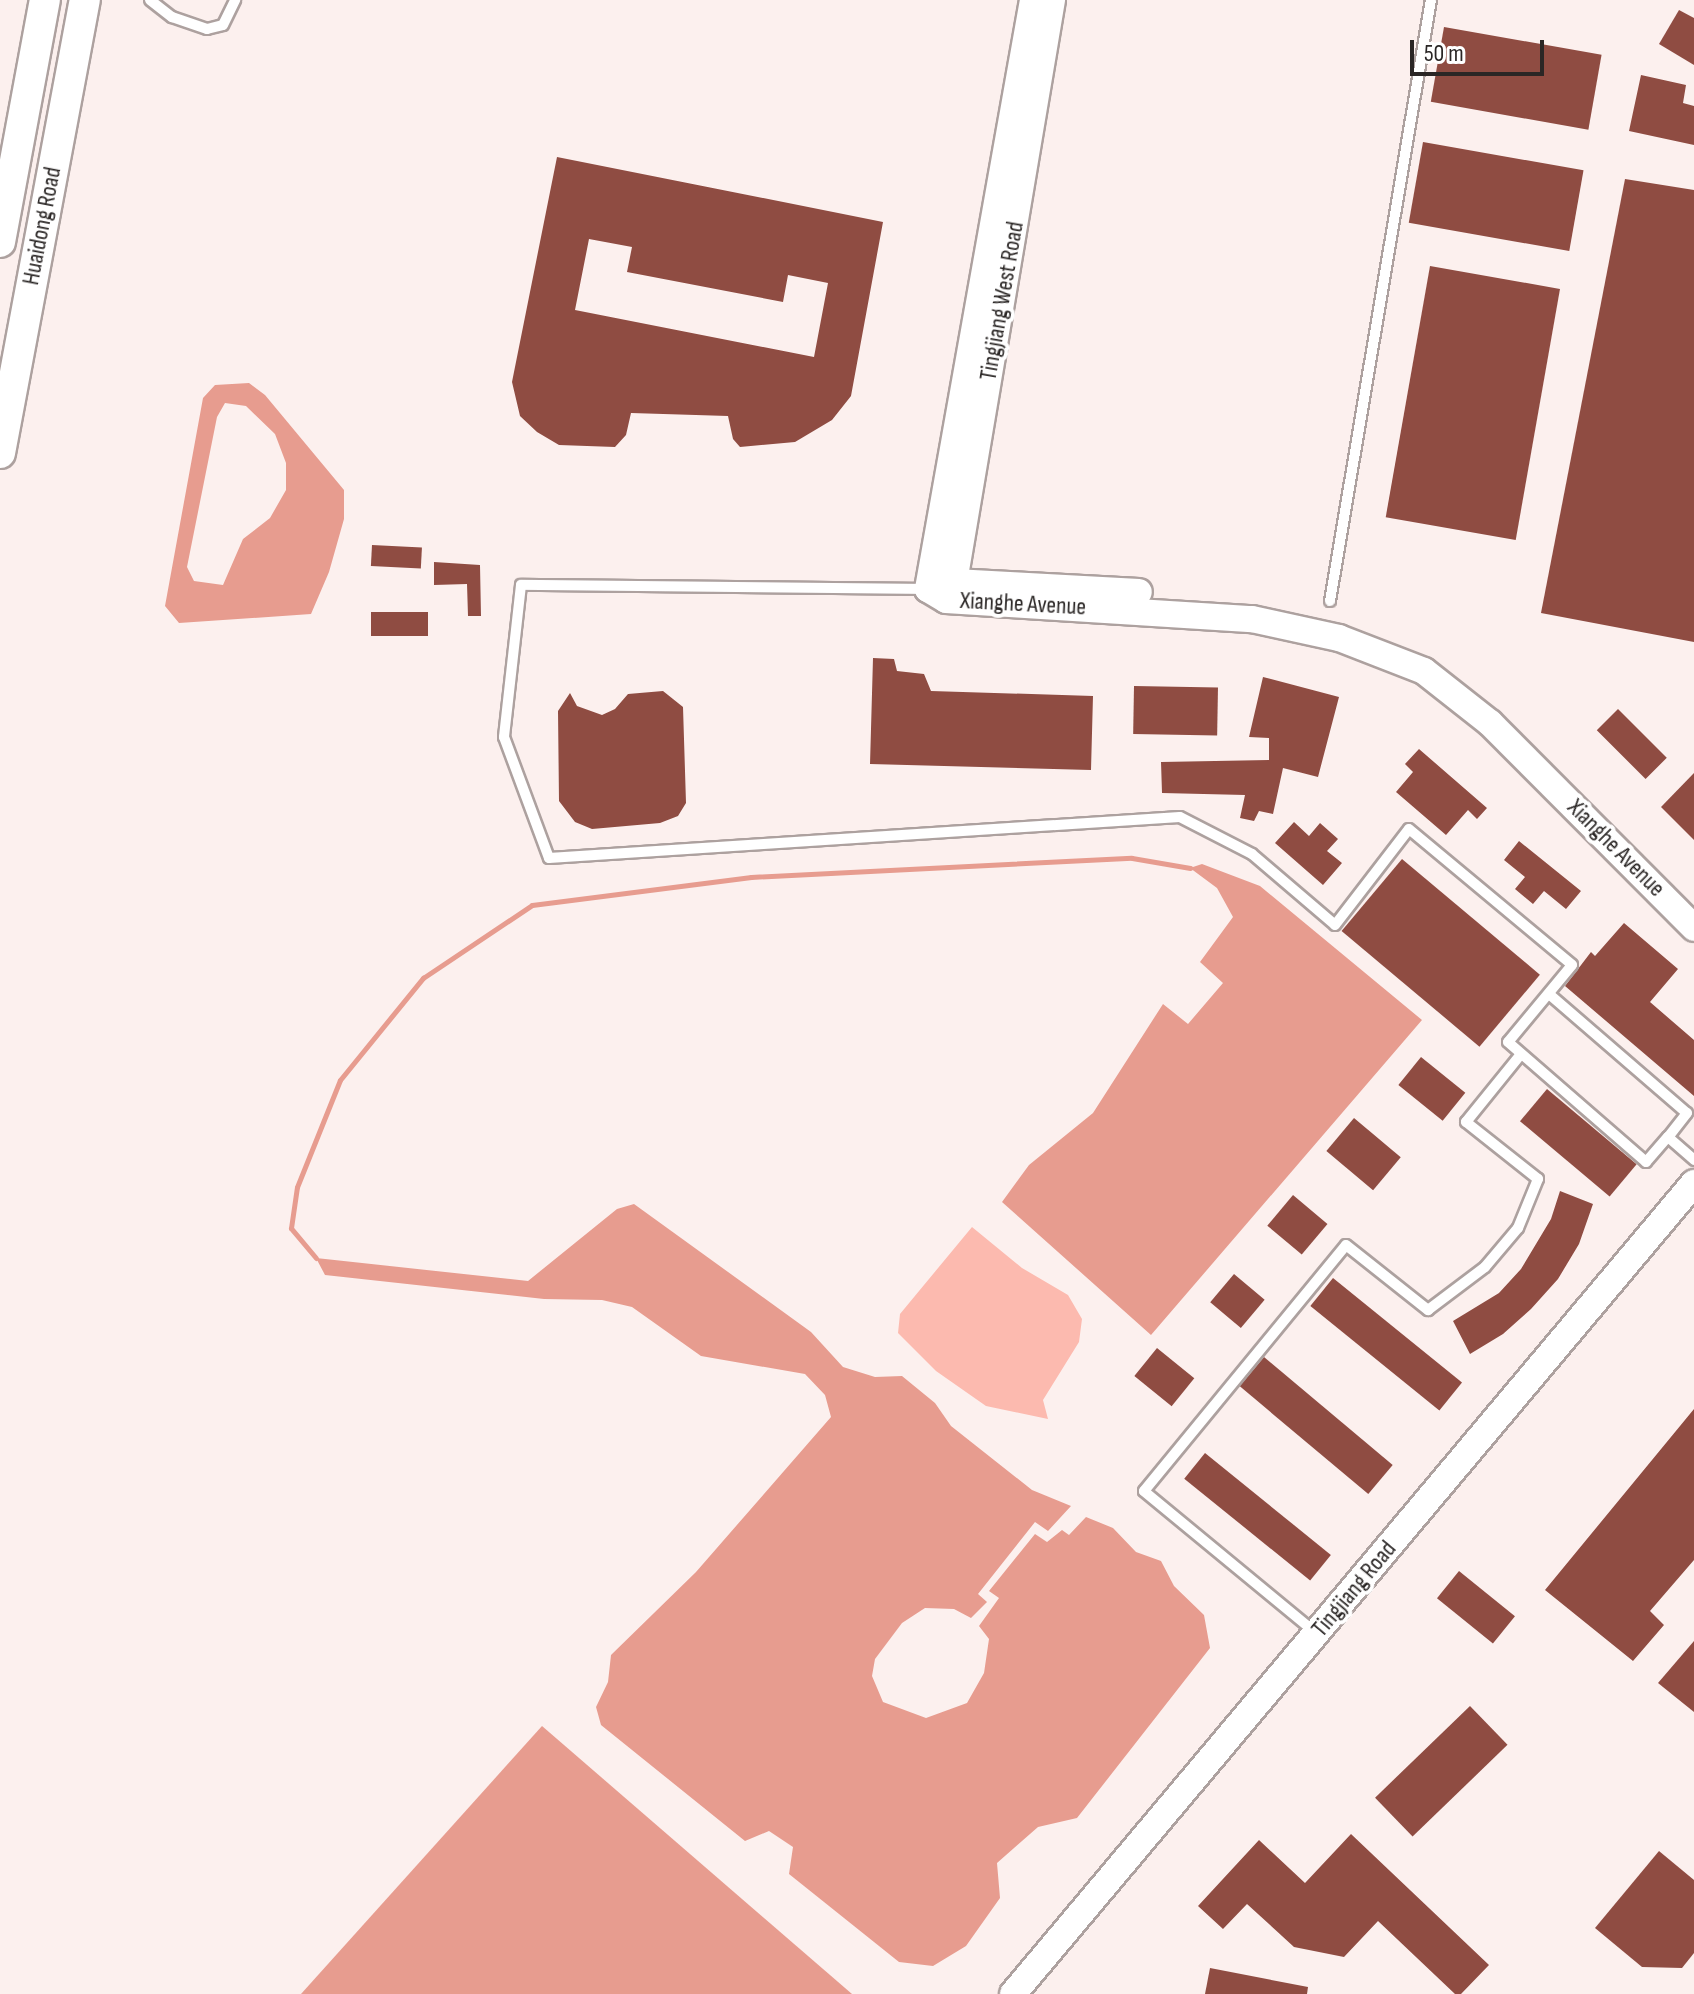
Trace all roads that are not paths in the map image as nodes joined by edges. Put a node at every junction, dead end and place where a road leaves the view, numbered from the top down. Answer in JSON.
{"nodes":[{"id":1,"x":45,"y":0,"type":"edge"},
{"id":2,"x":85,"y":0,"type":"edge"},
{"id":3,"x":150,"y":0,"type":"edge"},
{"id":4,"x":235,"y":0,"type":"edge"},
{"id":5,"x":1033,"y":0,"type":"edge"},
{"id":6,"x":1052,"y":0,"type":"edge"},
{"id":7,"x":1431,"y":0,"type":"edge"},
{"id":8,"x":0,"y":242,"type":"edge"},
{"id":9,"x":0,"y":453,"type":"edge"},
{"id":10,"x":943,"y":591,"type":"junction"},
{"id":11,"x":1330,"y":601,"type":"dead end"},
{"id":12,"x":1694,"y":910,"type":"edge"},
{"id":13,"x":1694,"y":928,"type":"edge"},
{"id":14,"x":1549,"y":994,"type":"junction"},
{"id":15,"x":1521,"y":1054,"type":"junction"},
{"id":16,"x":1668,"y":1137,"type":"junction"},
{"id":17,"x":1694,"y":1160,"type":"edge"},
{"id":18,"x":1694,"y":1183,"type":"edge"},
{"id":19,"x":1694,"y":1199,"type":"edge"},
{"id":20,"x":1317,"y":1633,"type":"junction"},
{"id":21,"x":1013,"y":1994,"type":"edge"},
{"id":22,"x":1032,"y":1994,"type":"edge"}],
"edges":[{"from":1,"to":8,"type":"main road","name":"Huaidong Road"},
{"from":2,"to":9,"type":"main road","name":"Huaidong Road"},
{"from":3,"to":4,"type":"lane"},
{"from":5,"to":10,"type":"street","name":"Tingjiang West Road"},
{"from":6,"to":10,"type":"street","name":"Tingjiang West Road"},
{"from":7,"to":11,"type":"lane"},
{"from":10,"to":12,"type":"street","name":"Xianghe Avenue"},
{"from":10,"to":13,"type":"street","name":"Xianghe Avenue"},
{"from":10,"to":14,"type":"lane"},
{"from":14,"to":15,"type":"lane"},
{"from":14,"to":16,"type":"lane"},
{"from":15,"to":16,"type":"lane"},
{"from":15,"to":20,"type":"lane"},
{"from":16,"to":17,"type":"lane"},
{"from":18,"to":20,"type":"street","name":"Tingjiang Road"},
{"from":19,"to":22,"type":"street","name":"Tingjiang Road"},
{"from":20,"to":21,"type":"street","name":"Tingjiang Road"}]}
